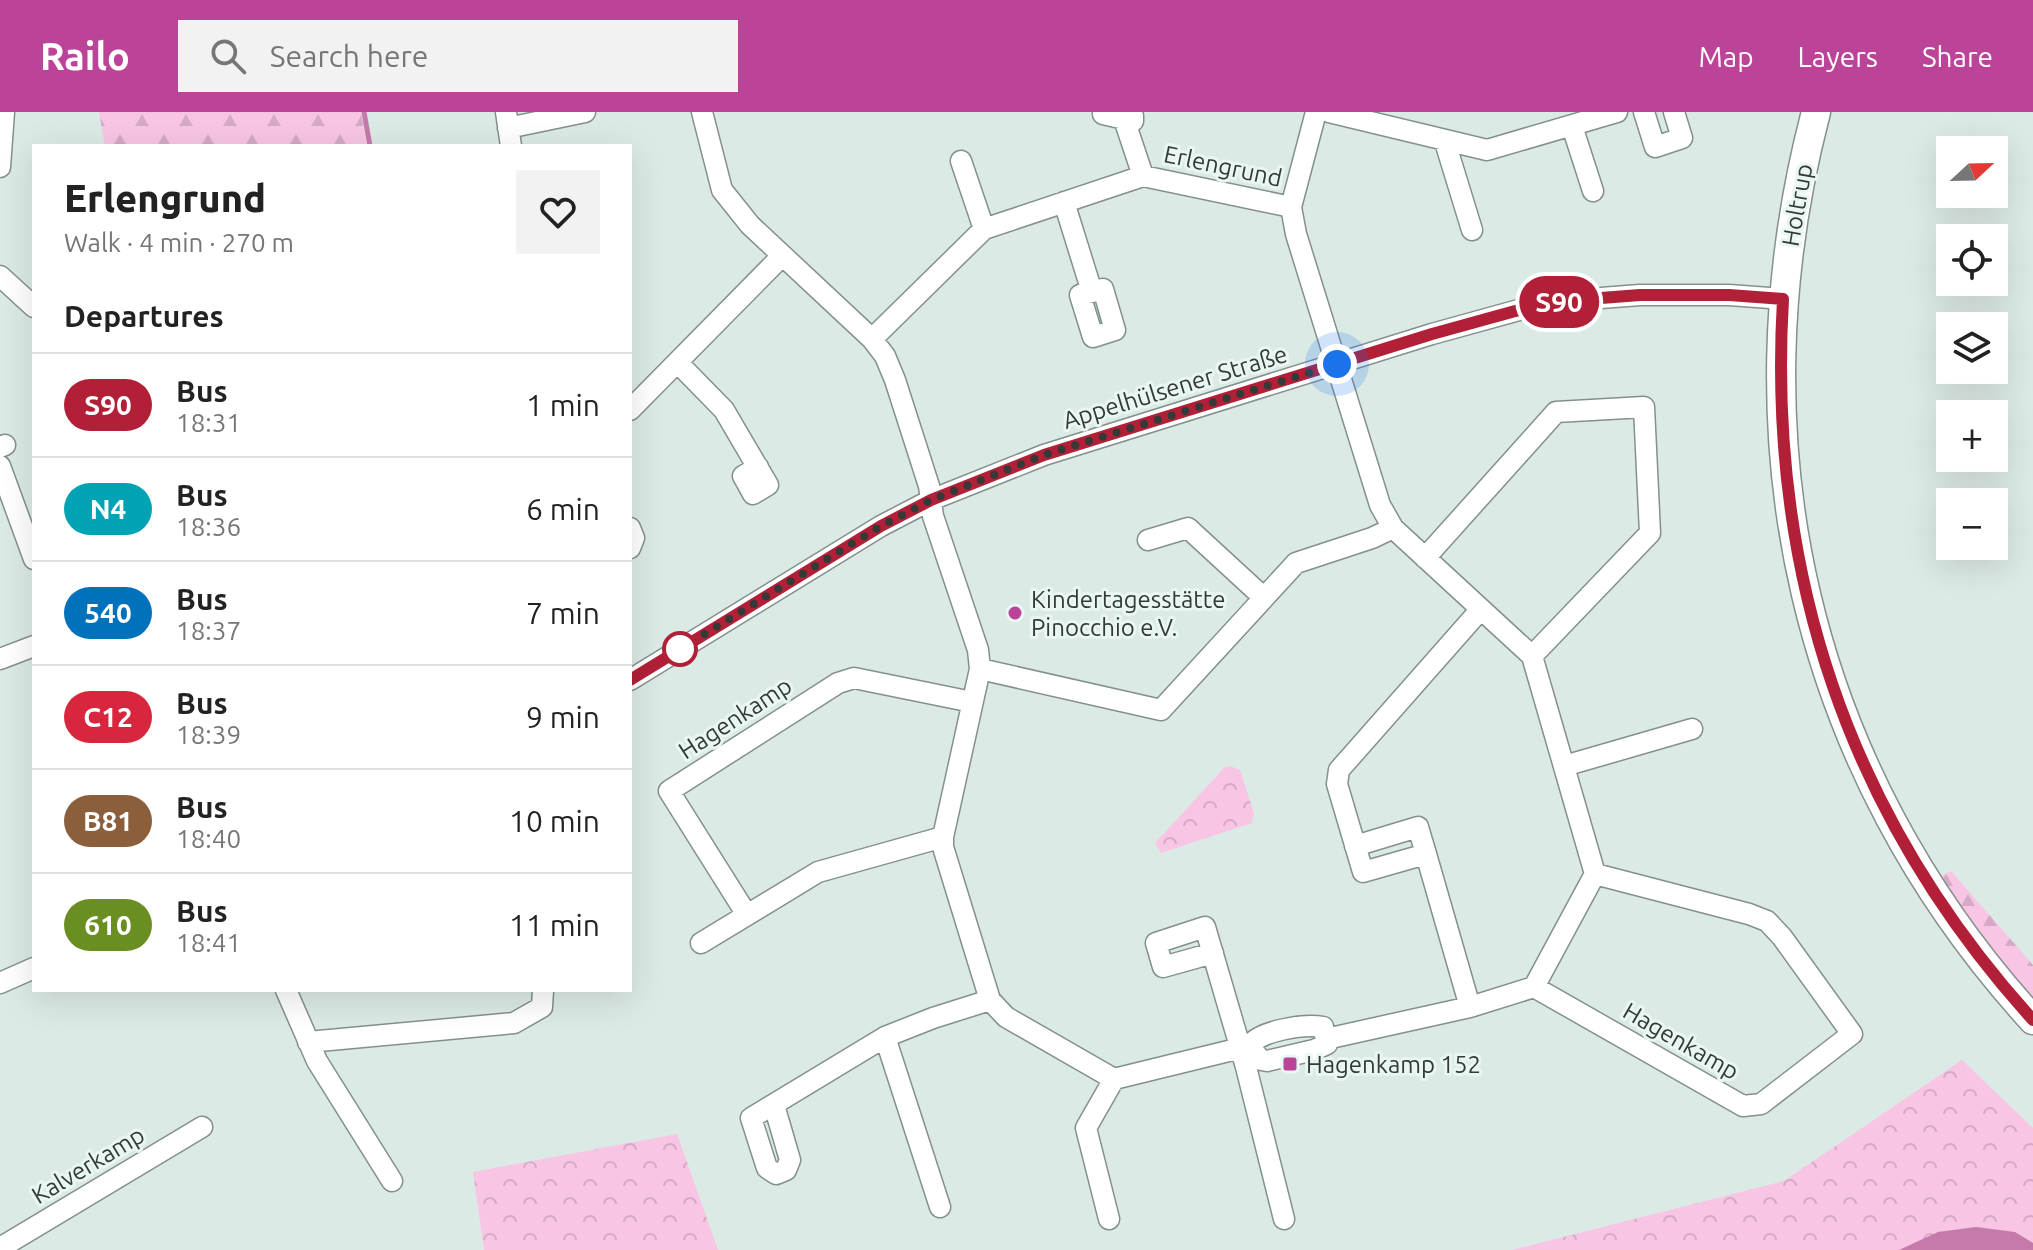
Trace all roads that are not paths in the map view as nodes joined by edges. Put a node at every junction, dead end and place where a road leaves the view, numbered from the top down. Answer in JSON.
{"nodes":[{"id":1,"x":4,"y":112,"type":"edge"},
{"id":2,"x":585,"y":112,"type":"edge"},
{"id":3,"x":702,"y":112,"type":"edge"},
{"id":4,"x":1103,"y":112,"type":"edge"},
{"id":5,"x":1316,"y":112,"type":"edge"},
{"id":6,"x":1329,"y":112,"type":"edge"},
{"id":7,"x":1617,"y":112,"type":"edge"},
{"id":8,"x":1644,"y":112,"type":"edge"},
{"id":9,"x":1674,"y":112,"type":"edge"},
{"id":10,"x":1816,"y":112,"type":"edge"},
{"id":11,"x":1129,"y":116,"type":"edge"},
{"id":12,"x":1572,"y":126,"type":"junction"},
{"id":13,"x":509,"y":129,"type":"edge"},
{"id":14,"x":1445,"y":142,"type":"junction"},
{"id":15,"x":961,"y":161,"type":"dead end"},
{"id":16,"x":0,"y":167,"type":"edge"},
{"id":17,"x":1143,"y":176,"type":"junction"},
{"id":18,"x":1593,"y":191,"type":"dead end"},
{"id":19,"x":1064,"y":202,"type":"junction"},
{"id":20,"x":1291,"y":207,"type":"junction"},
{"id":21,"x":984,"y":229,"type":"junction"},
{"id":22,"x":1472,"y":230,"type":"dead end"},
{"id":23,"x":781,"y":257,"type":"junction"},
{"id":24,"x":0,"y":276,"type":"edge"},
{"id":25,"x":1092,"y":292,"type":"dead end"},
{"id":26,"x":1783,"y":299,"type":"junction"},
{"id":27,"x":32,"y":305,"type":"edge"},
{"id":28,"x":872,"y":339,"type":"junction"},
{"id":29,"x":678,"y":363,"type":"junction"},
{"id":30,"x":1337,"y":364,"type":"junction"},
{"id":31,"x":632,"y":408,"type":"edge"},
{"id":32,"x":0,"y":466,"type":"edge"},
{"id":33,"x":758,"y":467,"type":"dead end"},
{"id":34,"x":931,"y":500,"type":"junction"},
{"id":35,"x":1393,"y":528,"type":"junction"},
{"id":36,"x":1148,"y":540,"type":"dead end"},
{"id":37,"x":32,"y":554,"type":"edge"},
{"id":38,"x":1425,"y":558,"type":"junction"},
{"id":39,"x":1263,"y":597,"type":"junction"},
{"id":40,"x":1481,"y":609,"type":"junction"},
{"id":41,"x":32,"y":647,"type":"edge"},
{"id":42,"x":1532,"y":656,"type":"junction"},
{"id":43,"x":0,"y":659,"type":"edge"},
{"id":44,"x":980,"y":669,"type":"junction"},
{"id":45,"x":632,"y":679,"type":"edge"},
{"id":46,"x":972,"y":702,"type":"junction"},
{"id":47,"x":1692,"y":729,"type":"dead end"},
{"id":48,"x":1564,"y":766,"type":"junction"},
{"id":49,"x":943,"y":837,"type":"junction"},
{"id":50,"x":1595,"y":874,"type":"junction"},
{"id":51,"x":747,"y":915,"type":"junction"},
{"id":52,"x":701,"y":943,"type":"dead end"},
{"id":53,"x":1213,"y":953,"type":"dead end"},
{"id":54,"x":32,"y":969,"type":"edge"},
{"id":55,"x":0,"y":983,"type":"edge"},
{"id":56,"x":1534,"y":987,"type":"junction"},
{"id":57,"x":287,"y":992,"type":"edge"},
{"id":58,"x":543,"y":992,"type":"edge"},
{"id":59,"x":990,"y":1000,"type":"junction"},
{"id":60,"x":1470,"y":1007,"type":"junction"},
{"id":61,"x":2033,"y":1020,"type":"edge"},
{"id":62,"x":885,"y":1037,"type":"junction"},
{"id":63,"x":308,"y":1042,"type":"junction"},
{"id":64,"x":1244,"y":1047,"type":"junction"},
{"id":65,"x":1114,"y":1079,"type":"junction"},
{"id":66,"x":774,"y":1105,"type":"dead end"},
{"id":67,"x":202,"y":1127,"type":"dead end"},
{"id":68,"x":392,"y":1181,"type":"dead end"},
{"id":69,"x":940,"y":1207,"type":"dead end"},
{"id":70,"x":1109,"y":1219,"type":"dead end"},
{"id":71,"x":1284,"y":1219,"type":"dead end"},
{"id":72,"x":0,"y":1248,"type":"edge"}],
"edges":[{"from":1,"to":16,"type":"street"},
{"from":2,"to":13,"type":"street"},
{"from":3,"to":23,"type":"street"},
{"from":4,"to":11,"type":"street","name":"Erlengrund"},
{"from":5,"to":20,"type":"street","name":"Erlengrund"},
{"from":6,"to":14,"type":"street"},
{"from":7,"to":12,"type":"street"},
{"from":8,"to":9,"type":"street"},
{"from":10,"to":26,"type":"main road","name":"Holtrup"},
{"from":11,"to":17,"type":"street","name":"Erlengrund"},
{"from":12,"to":14,"type":"street"},
{"from":12,"to":18,"type":"street"},
{"from":14,"to":22,"type":"street"},
{"from":15,"to":21,"type":"street"},
{"from":17,"to":19,"type":"street","name":"Erlengrund"},
{"from":17,"to":20,"type":"street","name":"Erlengrund"},
{"from":19,"to":21,"type":"street","name":"Erlengrund"},
{"from":19,"to":25,"type":"street"},
{"from":20,"to":30,"type":"street","name":"Erlengrund"},
{"from":21,"to":28,"type":"street","name":"Erlengrund"},
{"from":23,"to":28,"type":"street"},
{"from":23,"to":29,"type":"street"},
{"from":24,"to":27,"type":"street"},
{"from":26,"to":30,"type":"street","name":"Appelhülsener Straße"},
{"from":26,"to":61,"type":"main road","name":"Holtrup"},
{"from":28,"to":34,"type":"street"},
{"from":29,"to":31,"type":"street"},
{"from":29,"to":33,"type":"street"},
{"from":30,"to":34,"type":"street","name":"Appelhülsener Straße"},
{"from":30,"to":35,"type":"street"},
{"from":32,"to":37,"type":"street"},
{"from":34,"to":44,"type":"street"},
{"from":34,"to":45,"type":"street","name":"Appelhülsener Straße"},
{"from":35,"to":38,"type":"street"},
{"from":35,"to":39,"type":"street"},
{"from":36,"to":39,"type":"street"},
{"from":38,"to":40,"type":"street"},
{"from":38,"to":42,"type":"street"},
{"from":39,"to":44,"type":"street"},
{"from":40,"to":42,"type":"street"},
{"from":40,"to":60,"type":"street"},
{"from":41,"to":43,"type":"street"},
{"from":42,"to":48,"type":"street"},
{"from":44,"to":46,"type":"street"},
{"from":46,"to":49,"type":"street"},
{"from":46,"to":51,"type":"street","name":"Hagenkamp"},
{"from":47,"to":48,"type":"street"},
{"from":48,"to":50,"type":"street"},
{"from":49,"to":51,"type":"street"},
{"from":49,"to":59,"type":"street"},
{"from":50,"to":56,"type":"street"},
{"from":50,"to":56,"type":"street","name":"Hagenkamp"},
{"from":51,"to":52,"type":"street"},
{"from":53,"to":64,"type":"street"},
{"from":54,"to":55,"type":"street"},
{"from":56,"to":60,"type":"street"},
{"from":57,"to":63,"type":"street"},
{"from":58,"to":63,"type":"street"},
{"from":59,"to":62,"type":"street"},
{"from":59,"to":65,"type":"street"},
{"from":60,"to":64,"type":"street"},
{"from":62,"to":66,"type":"street"},
{"from":62,"to":69,"type":"street"},
{"from":63,"to":68,"type":"street"},
{"from":64,"to":65,"type":"street"},
{"from":64,"to":71,"type":"street"},
{"from":65,"to":70,"type":"street"},
{"from":67,"to":72,"type":"street","name":"Kalverkamp"}]}
